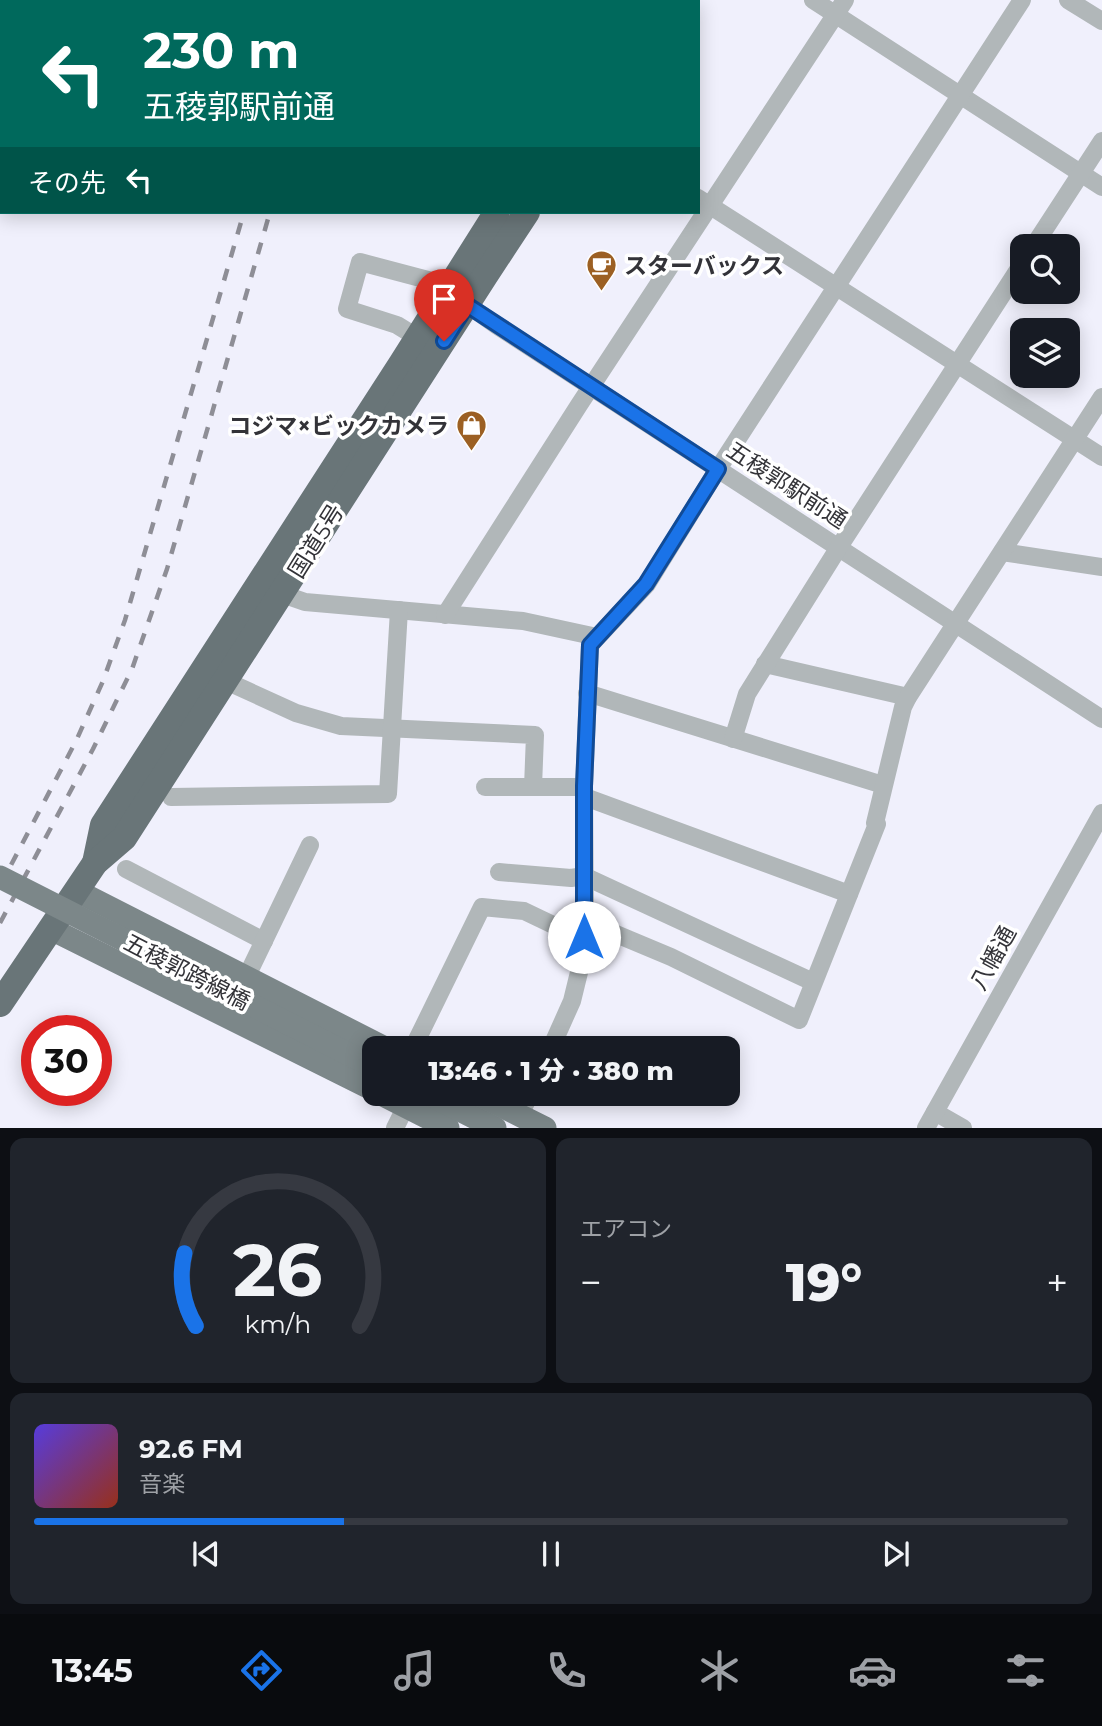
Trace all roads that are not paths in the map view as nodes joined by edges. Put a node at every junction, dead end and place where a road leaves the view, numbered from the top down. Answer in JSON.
{"nodes":[{"id":1,"x":813,"y":0,"type":"edge"},
{"id":2,"x":1022,"y":0,"type":"edge"},
{"id":3,"x":1068,"y":0,"type":"edge"},
{"id":4,"x":840,"y":7,"type":"edge"},
{"id":5,"x":1102,"y":21,"type":"edge"},
{"id":6,"x":961,"y":96,"type":"junction"},
{"id":7,"x":1102,"y":141,"type":"edge"},
{"id":8,"x":1081,"y":173,"type":"junction"},
{"id":9,"x":1102,"y":187,"type":"edge"},
{"id":10,"x":704,"y":202,"type":"edge"},
{"id":11,"x":496,"y":214,"type":"edge"},
{"id":12,"x":526,"y":214,"type":"edge"},
{"id":13,"x":697,"y":214,"type":"edge"},
{"id":14,"x":1041,"y":234,"type":"edge"},
{"id":15,"x":1010,"y":283,"type":"edge"},
{"id":16,"x":837,"y":287,"type":"junction"},
{"id":17,"x":457,"y":298,"type":"junction"},
{"id":18,"x":418,"y":338,"type":"junction"},
{"id":19,"x":957,"y":365,"type":"junction"},
{"id":20,"x":592,"y":386,"type":"junction"},
{"id":21,"x":1102,"y":397,"type":"edge"},
{"id":22,"x":1075,"y":440,"type":"junction"},
{"id":23,"x":1102,"y":457,"type":"edge"},
{"id":24,"x":718,"y":469,"type":"junction"},
{"id":25,"x":839,"y":547,"type":"junction"},
{"id":26,"x":1002,"y":552,"type":"junction"},
{"id":27,"x":1102,"y":567,"type":"edge"},
{"id":28,"x":282,"y":594,"type":"junction"},
{"id":29,"x":399,"y":610,"type":"junction"},
{"id":30,"x":446,"y":615,"type":"junction"},
{"id":31,"x":955,"y":623,"type":"junction"},
{"id":32,"x":597,"y":637,"type":"junction"},
{"id":33,"x":765,"y":664,"type":"junction"},
{"id":34,"x":226,"y":681,"type":"junction"},
{"id":35,"x":587,"y":693,"type":"junction"},
{"id":36,"x":908,"y":698,"type":"junction"},
{"id":37,"x":1102,"y":719,"type":"edge"},
{"id":38,"x":393,"y":728,"type":"junction"},
{"id":39,"x":733,"y":738,"type":"junction"},
{"id":40,"x":883,"y":785,"type":"junction"},
{"id":41,"x":485,"y":787,"type":"dead end"},
{"id":42,"x":533,"y":787,"type":"junction"},
{"id":43,"x":584,"y":792,"type":"junction"},
{"id":44,"x":171,"y":797,"type":"dead end"},
{"id":45,"x":1102,"y":813,"type":"edge"},
{"id":46,"x":310,"y":845,"type":"dead end"},
{"id":47,"x":95,"y":863,"type":"junction"},
{"id":48,"x":126,"y":869,"type":"dead end"},
{"id":49,"x":499,"y":872,"type":"dead end"},
{"id":50,"x":584,"y":876,"type":"junction"},
{"id":51,"x":0,"y":877,"type":"edge"},
{"id":52,"x":77,"y":891,"type":"junction"},
{"id":53,"x":849,"y":894,"type":"junction"},
{"id":54,"x":51,"y":929,"type":"junction"},
{"id":55,"x":584,"y":929,"type":"junction"},
{"id":56,"x":264,"y":941,"type":"junction"},
{"id":57,"x":246,"y":978,"type":"junction"},
{"id":58,"x":813,"y":982,"type":"junction"},
{"id":59,"x":0,"y":1004,"type":"edge"},
{"id":60,"x":362,"y":1036,"type":"edge"},
{"id":61,"x":419,"y":1036,"type":"edge"},
{"id":62,"x":556,"y":1036,"type":"edge"},
{"id":63,"x":362,"y":1061,"type":"edge"},
{"id":64,"x":362,"y":1084,"type":"edge"},
{"id":65,"x":452,"y":1106,"type":"edge"},
{"id":66,"x":502,"y":1106,"type":"edge"},
{"id":67,"x":524,"y":1106,"type":"edge"},
{"id":68,"x":407,"y":1107,"type":"joint"},
{"id":69,"x":520,"y":1115,"type":"junction"},
{"id":70,"x":930,"y":1120,"type":"edge"},
{"id":71,"x":395,"y":1128,"type":"edge"},
{"id":72,"x":448,"y":1128,"type":"edge"},
{"id":73,"x":495,"y":1128,"type":"edge"},
{"id":74,"x":545,"y":1128,"type":"edge"},
{"id":75,"x":963,"y":1128,"type":"edge"}],
"edges":[{"from":1,"to":4,"type":"street"},
{"from":2,"to":6,"type":"street"},
{"from":3,"to":5,"type":"street"},
{"from":4,"to":6,"type":"street"},
{"from":4,"to":10,"type":"street"},
{"from":6,"to":8,"type":"street"},
{"from":6,"to":16,"type":"street"},
{"from":7,"to":8,"type":"street"},
{"from":8,"to":9,"type":"street"},
{"from":8,"to":14,"type":"street"},
{"from":10,"to":16,"type":"street"},
{"from":11,"to":17,"type":"highway","name":"国道5号"},
{"from":12,"to":17,"type":"highway","name":"国道5号"},
{"from":13,"to":20,"type":"street"},
{"from":15,"to":19,"type":"street"},
{"from":16,"to":19,"type":"street"},
{"from":16,"to":24,"type":"street"},
{"from":17,"to":18,"type":"highway","name":"国道5号"},
{"from":17,"to":18,"type":"street","name":"五稜郭駅前通"},
{"from":17,"to":20,"type":"street","name":"五稜郭駅前通"},
{"from":17,"to":28,"type":"highway","name":"国道5号"},
{"from":18,"to":47,"type":"highway","name":"国道5号"},
{"from":19,"to":22,"type":"street"},
{"from":19,"to":25,"type":"street"},
{"from":20,"to":24,"type":"street","name":"五稜郭駅前通"},
{"from":20,"to":30,"type":"street"},
{"from":21,"to":22,"type":"street"},
{"from":22,"to":23,"type":"street"},
{"from":22,"to":26,"type":"street"},
{"from":24,"to":25,"type":"street","name":"五稜郭駅前通"},
{"from":24,"to":32,"type":"street"},
{"from":25,"to":31,"type":"street","name":"五稜郭駅前通"},
{"from":25,"to":33,"type":"street"},
{"from":26,"to":27,"type":"street"},
{"from":26,"to":31,"type":"street"},
{"from":28,"to":29,"type":"street"},
{"from":28,"to":34,"type":"highway","name":"国道5号"},
{"from":29,"to":30,"type":"street"},
{"from":29,"to":38,"type":"street"},
{"from":30,"to":32,"type":"street"},
{"from":31,"to":36,"type":"street"},
{"from":31,"to":37,"type":"street","name":"五稜郭駅前通"},
{"from":32,"to":35,"type":"street"},
{"from":33,"to":36,"type":"street"},
{"from":33,"to":39,"type":"street"},
{"from":34,"to":38,"type":"street"},
{"from":34,"to":47,"type":"highway","name":"国道5号"},
{"from":35,"to":39,"type":"street"},
{"from":35,"to":43,"type":"street"},
{"from":36,"to":40,"type":"street"},
{"from":38,"to":42,"type":"street"},
{"from":38,"to":44,"type":"street"},
{"from":39,"to":40,"type":"street"},
{"from":40,"to":53,"type":"street"},
{"from":41,"to":42,"type":"street"},
{"from":42,"to":43,"type":"street"},
{"from":43,"to":50,"type":"street"},
{"from":43,"to":53,"type":"street"},
{"from":45,"to":70,"type":"street","name":"八幡通"},
{"from":46,"to":56,"type":"street"},
{"from":47,"to":52,"type":"highway","name":"国道5号"},
{"from":48,"to":56,"type":"street"},
{"from":49,"to":50,"type":"street"},
{"from":50,"to":55,"type":"street"},
{"from":50,"to":58,"type":"street"},
{"from":51,"to":63,"type":"main road","name":"五稜郭跨線橋","bridge":true},
{"from":52,"to":54,"type":"highway","name":"国道5号"},
{"from":52,"to":57,"type":"main road"},
{"from":53,"to":58,"type":"street"},
{"from":54,"to":59,"type":"highway","name":"国道5号"},
{"from":54,"to":64,"type":"main road"},
{"from":55,"to":58,"type":"street"},
{"from":55,"to":61,"type":"street"},
{"from":55,"to":62,"type":"street"},
{"from":56,"to":57,"type":"street"},
{"from":57,"to":60,"type":"main road"},
{"from":65,"to":73,"type":"main road"},
{"from":66,"to":69,"type":"main road"},
{"from":67,"to":69,"type":"street"},
{"from":68,"to":71,"type":"street"},
{"from":68,"to":72,"type":"main road"},
{"from":69,"to":74,"type":"main road"},
{"from":70,"to":75,"type":"street"}]}
